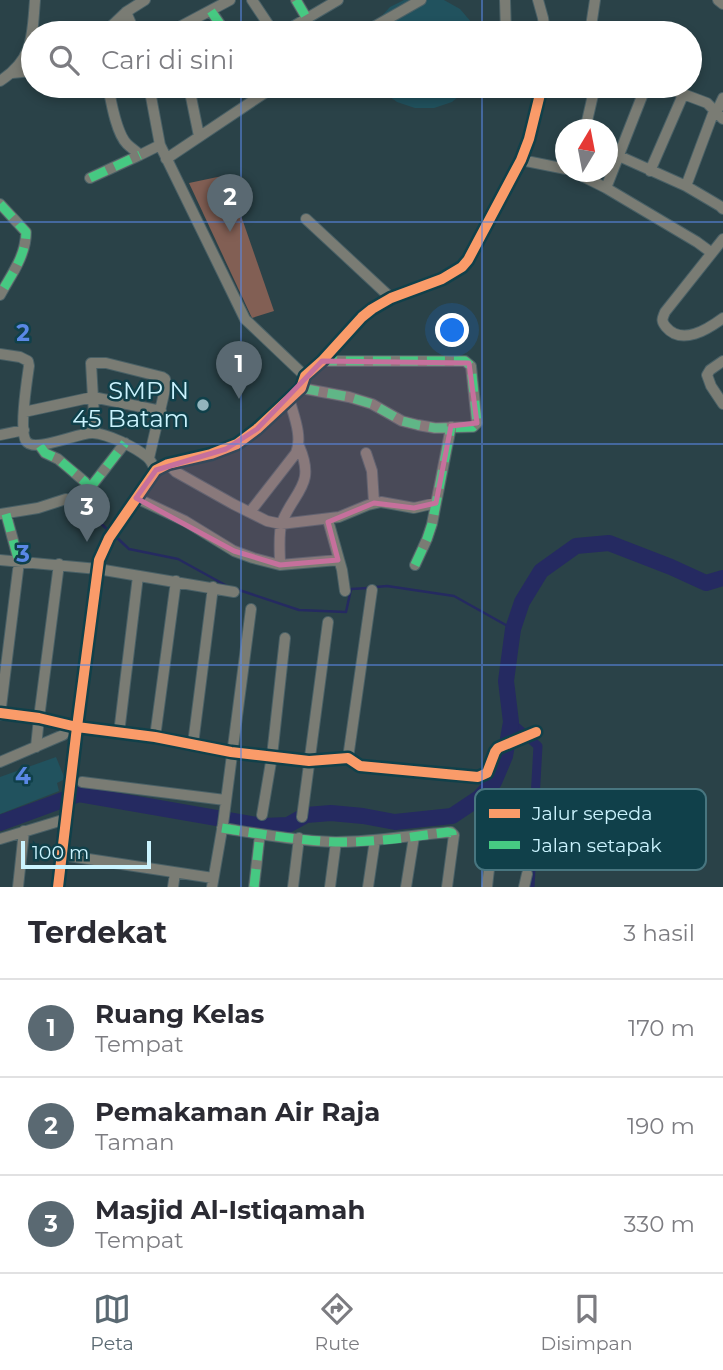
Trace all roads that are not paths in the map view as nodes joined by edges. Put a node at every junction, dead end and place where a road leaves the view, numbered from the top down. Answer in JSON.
{"nodes":[{"id":1,"x":35,"y":0,"type":"edge"},
{"id":2,"x":145,"y":0,"type":"edge"},
{"id":3,"x":230,"y":0,"type":"edge"},
{"id":4,"x":252,"y":0,"type":"edge"},
{"id":5,"x":296,"y":0,"type":"edge"},
{"id":6,"x":338,"y":0,"type":"edge"},
{"id":7,"x":421,"y":0,"type":"edge"},
{"id":8,"x":505,"y":0,"type":"edge"},
{"id":9,"x":538,"y":0,"type":"edge"},
{"id":10,"x":595,"y":0,"type":"edge"},
{"id":11,"x":718,"y":0,"type":"edge"},
{"id":12,"x":723,"y":4,"type":"edge"},
{"id":13,"x":211,"y":11,"type":"junction"},
{"id":14,"x":127,"y":12,"type":"junction"},
{"id":15,"x":306,"y":18,"type":"junction"},
{"id":16,"x":33,"y":21,"type":"edge"},
{"id":17,"x":117,"y":21,"type":"edge"},
{"id":18,"x":130,"y":21,"type":"edge"},
{"id":19,"x":196,"y":21,"type":"edge"},
{"id":20,"x":218,"y":21,"type":"edge"},
{"id":21,"x":266,"y":21,"type":"edge"},
{"id":22,"x":301,"y":21,"type":"edge"},
{"id":23,"x":384,"y":21,"type":"edge"},
{"id":24,"x":506,"y":21,"type":"edge"},
{"id":25,"x":543,"y":21,"type":"edge"},
{"id":26,"x":592,"y":21,"type":"edge"},
{"id":27,"x":21,"y":60,"type":"edge"},
{"id":28,"x":21,"y":72,"type":"edge"},
{"id":29,"x":12,"y":73,"type":"junction"},
{"id":30,"x":0,"y":81,"type":"edge"},
{"id":31,"x":111,"y":98,"type":"edge"},
{"id":32,"x":151,"y":98,"type":"edge"},
{"id":33,"x":191,"y":98,"type":"edge"},
{"id":34,"x":257,"y":98,"type":"edge"},
{"id":35,"x":539,"y":98,"type":"edge"},
{"id":36,"x":592,"y":98,"type":"edge"},
{"id":37,"x":642,"y":98,"type":"edge"},
{"id":38,"x":681,"y":98,"type":"edge"},
{"id":39,"x":691,"y":98,"type":"edge"},
{"id":40,"x":723,"y":98,"type":"edge"},
{"id":41,"x":718,"y":114,"type":"edge"},
{"id":42,"x":588,"y":119,"type":"edge"},
{"id":43,"x":199,"y":136,"type":"junction"},
{"id":44,"x":160,"y":145,"type":"junction"},
{"id":45,"x":140,"y":155,"type":"junction"},
{"id":46,"x":620,"y":156,"type":"junction"},
{"id":47,"x":166,"y":159,"type":"junction"},
{"id":48,"x":521,"y":160,"type":"junction"},
{"id":49,"x":555,"y":167,"type":"edge"},
{"id":50,"x":650,"y":171,"type":"junction"},
{"id":51,"x":90,"y":178,"type":"dead end"},
{"id":52,"x":594,"y":182,"type":"edge"},
{"id":53,"x":686,"y":186,"type":"junction"},
{"id":54,"x":606,"y":188,"type":"junction"},
{"id":55,"x":0,"y":204,"type":"edge"},
{"id":56,"x":723,"y":209,"type":"edge"},
{"id":57,"x":306,"y":219,"type":"dead end"},
{"id":58,"x":723,"y":239,"type":"edge"},
{"id":59,"x":712,"y":253,"type":"junction"},
{"id":60,"x":0,"y":295,"type":"edge"},
{"id":61,"x":391,"y":298,"type":"junction"},
{"id":62,"x":723,"y":318,"type":"edge"},
{"id":63,"x":0,"y":354,"type":"edge"},
{"id":64,"x":322,"y":361,"type":"junction"},
{"id":65,"x":723,"y":361,"type":"edge"},
{"id":66,"x":305,"y":376,"type":"junction"},
{"id":67,"x":300,"y":388,"type":"junction"},
{"id":68,"x":93,"y":397,"type":"junction"},
{"id":69,"x":289,"y":398,"type":"junction"},
{"id":70,"x":723,"y":404,"type":"edge"},
{"id":71,"x":161,"y":411,"type":"junction"},
{"id":72,"x":24,"y":412,"type":"junction"},
{"id":73,"x":451,"y":427,"type":"junction"},
{"id":74,"x":24,"y":430,"type":"junction"},
{"id":75,"x":95,"y":433,"type":"junction"},
{"id":76,"x":0,"y":435,"type":"edge"},
{"id":77,"x":125,"y":443,"type":"junction"},
{"id":78,"x":40,"y":446,"type":"junction"},
{"id":79,"x":299,"y":446,"type":"junction"},
{"id":80,"x":366,"y":453,"type":"dead end"},
{"id":81,"x":149,"y":458,"type":"junction"},
{"id":82,"x":167,"y":464,"type":"junction"},
{"id":83,"x":156,"y":470,"type":"junction"},
{"id":84,"x":90,"y":488,"type":"junction"},
{"id":85,"x":136,"y":498,"type":"junction"},
{"id":86,"x":66,"y":499,"type":"dead end"},
{"id":87,"x":374,"y":503,"type":"junction"},
{"id":88,"x":436,"y":503,"type":"junction"},
{"id":89,"x":97,"y":506,"type":"dead end"},
{"id":90,"x":250,"y":512,"type":"junction"},
{"id":91,"x":3,"y":514,"type":"edge"},
{"id":92,"x":328,"y":520,"type":"junction"},
{"id":93,"x":281,"y":524,"type":"junction"},
{"id":94,"x":0,"y":560,"type":"edge"},
{"id":95,"x":338,"y":560,"type":"junction"},
{"id":96,"x":19,"y":562,"type":"junction"},
{"id":97,"x":58,"y":564,"type":"junction"},
{"id":98,"x":280,"y":565,"type":"junction"},
{"id":99,"x":415,"y":565,"type":"dead end"},
{"id":100,"x":98,"y":569,"type":"junction"},
{"id":101,"x":138,"y":576,"type":"junction"},
{"id":102,"x":176,"y":581,"type":"junction"},
{"id":103,"x":213,"y":587,"type":"junction"},
{"id":104,"x":372,"y":590,"type":"dead end"},
{"id":105,"x":345,"y":591,"type":"dead end"},
{"id":106,"x":234,"y":592,"type":"dead end"},
{"id":107,"x":251,"y":609,"type":"dead end"},
{"id":108,"x":328,"y":622,"type":"dead end"},
{"id":109,"x":285,"y":638,"type":"dead end"},
{"id":110,"x":0,"y":713,"type":"edge"},
{"id":111,"x":38,"y":718,"type":"junction"},
{"id":112,"x":73,"y":726,"type":"junction"},
{"id":113,"x":536,"y":732,"type":"dead end"},
{"id":114,"x":119,"y":733,"type":"junction"},
{"id":115,"x":155,"y":737,"type":"junction"},
{"id":116,"x":193,"y":744,"type":"junction"},
{"id":117,"x":36,"y":747,"type":"junction"},
{"id":118,"x":231,"y":752,"type":"junction"},
{"id":119,"x":272,"y":756,"type":"junction"},
{"id":120,"x":348,"y":758,"type":"junction"},
{"id":121,"x":309,"y":761,"type":"junction"},
{"id":122,"x":0,"y":762,"type":"edge"},
{"id":123,"x":82,"y":782,"type":"dead end"},
{"id":124,"x":225,"y":805,"type":"junction"},
{"id":125,"x":66,"y":815,"type":"junction"},
{"id":126,"x":262,"y":815,"type":"dead end"},
{"id":127,"x":302,"y":817,"type":"dead end"},
{"id":128,"x":222,"y":826,"type":"junction"},
{"id":129,"x":24,"y":831,"type":"junction"},
{"id":130,"x":260,"y":834,"type":"junction"},
{"id":131,"x":414,"y":837,"type":"junction"},
{"id":132,"x":299,"y":838,"type":"junction"},
{"id":133,"x":0,"y":839,"type":"edge"},
{"id":134,"x":375,"y":840,"type":"junction"},
{"id":135,"x":336,"y":842,"type":"junction"},
{"id":136,"x":62,"y":855,"type":"junction"},
{"id":137,"x":175,"y":873,"type":"junction"},
{"id":138,"x":527,"y":874,"type":"dead end"},
{"id":139,"x":213,"y":883,"type":"edge"},
{"id":140,"x":18,"y":887,"type":"edge"},
{"id":141,"x":59,"y":887,"type":"edge"},
{"id":142,"x":173,"y":887,"type":"edge"},
{"id":143,"x":254,"y":887,"type":"edge"},
{"id":144,"x":293,"y":887,"type":"edge"},
{"id":145,"x":330,"y":887,"type":"edge"},
{"id":146,"x":368,"y":887,"type":"edge"},
{"id":147,"x":406,"y":887,"type":"edge"},
{"id":148,"x":447,"y":887,"type":"edge"},
{"id":149,"x":524,"y":887,"type":"edge"}],
"edges":[{"from":1,"to":16,"type":"street"},
{"from":2,"to":14,"type":"street"},
{"from":3,"to":13,"type":"street"},
{"from":4,"to":21,"type":"street"},
{"from":5,"to":15,"type":"street"},
{"from":6,"to":15,"type":"street"},
{"from":7,"to":23,"type":"street"},
{"from":8,"to":24,"type":"street"},
{"from":9,"to":25,"type":"street"},
{"from":10,"to":26,"type":"street"},
{"from":11,"to":12,"type":"street"},
{"from":13,"to":19,"type":"street"},
{"from":13,"to":20,"type":"street"},
{"from":14,"to":17,"type":"street"},
{"from":14,"to":18,"type":"street"},
{"from":15,"to":22,"type":"street"},
{"from":27,"to":29,"type":"street"},
{"from":28,"to":29,"type":"street"},
{"from":29,"to":30,"type":"street"},
{"from":31,"to":45,"type":"street"},
{"from":32,"to":44,"type":"street"},
{"from":33,"to":43,"type":"street"},
{"from":34,"to":43,"type":"street"},
{"from":35,"to":48,"type":"street"},
{"from":36,"to":42,"type":"street"},
{"from":37,"to":46,"type":"street"},
{"from":38,"to":50,"type":"street"},
{"from":39,"to":41,"type":"street"},
{"from":40,"to":41,"type":"street"},
{"from":41,"to":53,"type":"street"},
{"from":43,"to":47,"type":"street"},
{"from":44,"to":45,"type":"street"},
{"from":44,"to":47,"type":"street"},
{"from":45,"to":51,"type":"street"},
{"from":46,"to":50,"type":"street"},
{"from":46,"to":54,"type":"street"},
{"from":47,"to":66,"type":"street"},
{"from":48,"to":49,"type":"street"},
{"from":48,"to":61,"type":"street"},
{"from":50,"to":53,"type":"street"},
{"from":52,"to":54,"type":"street"},
{"from":53,"to":56,"type":"street"},
{"from":54,"to":59,"type":"street"},
{"from":55,"to":60,"type":"street"},
{"from":57,"to":61,"type":"street"},
{"from":58,"to":59,"type":"street"},
{"from":59,"to":62,"type":"street"},
{"from":61,"to":64,"type":"street"},
{"from":63,"to":72,"type":"street"},
{"from":64,"to":66,"type":"street"},
{"from":64,"to":73,"type":"street"},
{"from":65,"to":70,"type":"street"},
{"from":66,"to":67,"type":"street"},
{"from":67,"to":69,"type":"street"},
{"from":67,"to":73,"type":"street"},
{"from":68,"to":71,"type":"street"},
{"from":68,"to":71,"type":"street"},
{"from":68,"to":72,"type":"street"},
{"from":68,"to":75,"type":"street"},
{"from":69,"to":79,"type":"street"},
{"from":69,"to":82,"type":"street"},
{"from":71,"to":81,"type":"street"},
{"from":72,"to":74,"type":"street"},
{"from":73,"to":88,"type":"street"},
{"from":74,"to":76,"type":"street"},
{"from":74,"to":78,"type":"street"},
{"from":75,"to":77,"type":"street"},
{"from":75,"to":78,"type":"street"},
{"from":77,"to":81,"type":"street"},
{"from":77,"to":84,"type":"street"},
{"from":78,"to":84,"type":"street"},
{"from":79,"to":90,"type":"street"},
{"from":79,"to":93,"type":"street"},
{"from":80,"to":87,"type":"street"},
{"from":81,"to":83,"type":"street"},
{"from":82,"to":83,"type":"street"},
{"from":82,"to":90,"type":"street"},
{"from":83,"to":85,"type":"street"},
{"from":84,"to":89,"type":"street"},
{"from":85,"to":98,"type":"street"},
{"from":85,"to":100,"type":"street"},
{"from":86,"to":91,"type":"street"},
{"from":87,"to":88,"type":"street"},
{"from":87,"to":92,"type":"street"},
{"from":88,"to":99,"type":"street"},
{"from":90,"to":93,"type":"street"},
{"from":91,"to":96,"type":"street"},
{"from":92,"to":93,"type":"street"},
{"from":92,"to":95,"type":"street"},
{"from":93,"to":98,"type":"street"},
{"from":94,"to":96,"type":"street"},
{"from":95,"to":98,"type":"street"},
{"from":95,"to":105,"type":"street"},
{"from":96,"to":97,"type":"street"},
{"from":96,"to":110,"type":"street"},
{"from":97,"to":100,"type":"street"},
{"from":97,"to":111,"type":"street"},
{"from":100,"to":101,"type":"street"},
{"from":100,"to":112,"type":"street"},
{"from":101,"to":102,"type":"street"},
{"from":101,"to":114,"type":"street"},
{"from":102,"to":103,"type":"street"},
{"from":102,"to":115,"type":"street"},
{"from":103,"to":106,"type":"street"},
{"from":103,"to":116,"type":"street"},
{"from":104,"to":120,"type":"street"},
{"from":107,"to":118,"type":"street"},
{"from":108,"to":121,"type":"street"},
{"from":109,"to":119,"type":"street"},
{"from":110,"to":111,"type":"street"},
{"from":111,"to":112,"type":"street"},
{"from":111,"to":117,"type":"street"},
{"from":112,"to":114,"type":"street"},
{"from":112,"to":117,"type":"street"},
{"from":112,"to":125,"type":"street"},
{"from":113,"to":120,"type":"street"},
{"from":114,"to":115,"type":"street"},
{"from":115,"to":116,"type":"street"},
{"from":116,"to":118,"type":"street"},
{"from":117,"to":122,"type":"street"},
{"from":118,"to":119,"type":"street"},
{"from":118,"to":124,"type":"street"},
{"from":119,"to":121,"type":"street"},
{"from":119,"to":126,"type":"street"},
{"from":120,"to":121,"type":"street"},
{"from":121,"to":127,"type":"street"},
{"from":123,"to":124,"type":"street"},
{"from":124,"to":128,"type":"street"},
{"from":125,"to":129,"type":"street"},
{"from":125,"to":136,"type":"street"},
{"from":128,"to":130,"type":"street"},
{"from":128,"to":139,"type":"street"},
{"from":129,"to":133,"type":"street"},
{"from":129,"to":140,"type":"street"},
{"from":130,"to":132,"type":"street"},
{"from":130,"to":143,"type":"street"},
{"from":131,"to":134,"type":"street"},
{"from":131,"to":147,"type":"street"},
{"from":131,"to":148,"type":"street"},
{"from":132,"to":135,"type":"street"},
{"from":132,"to":144,"type":"street"},
{"from":134,"to":135,"type":"street"},
{"from":134,"to":146,"type":"street"},
{"from":135,"to":145,"type":"street"},
{"from":136,"to":137,"type":"street"},
{"from":136,"to":141,"type":"street"},
{"from":137,"to":139,"type":"street"},
{"from":137,"to":142,"type":"street"},
{"from":138,"to":149,"type":"street"}]}
